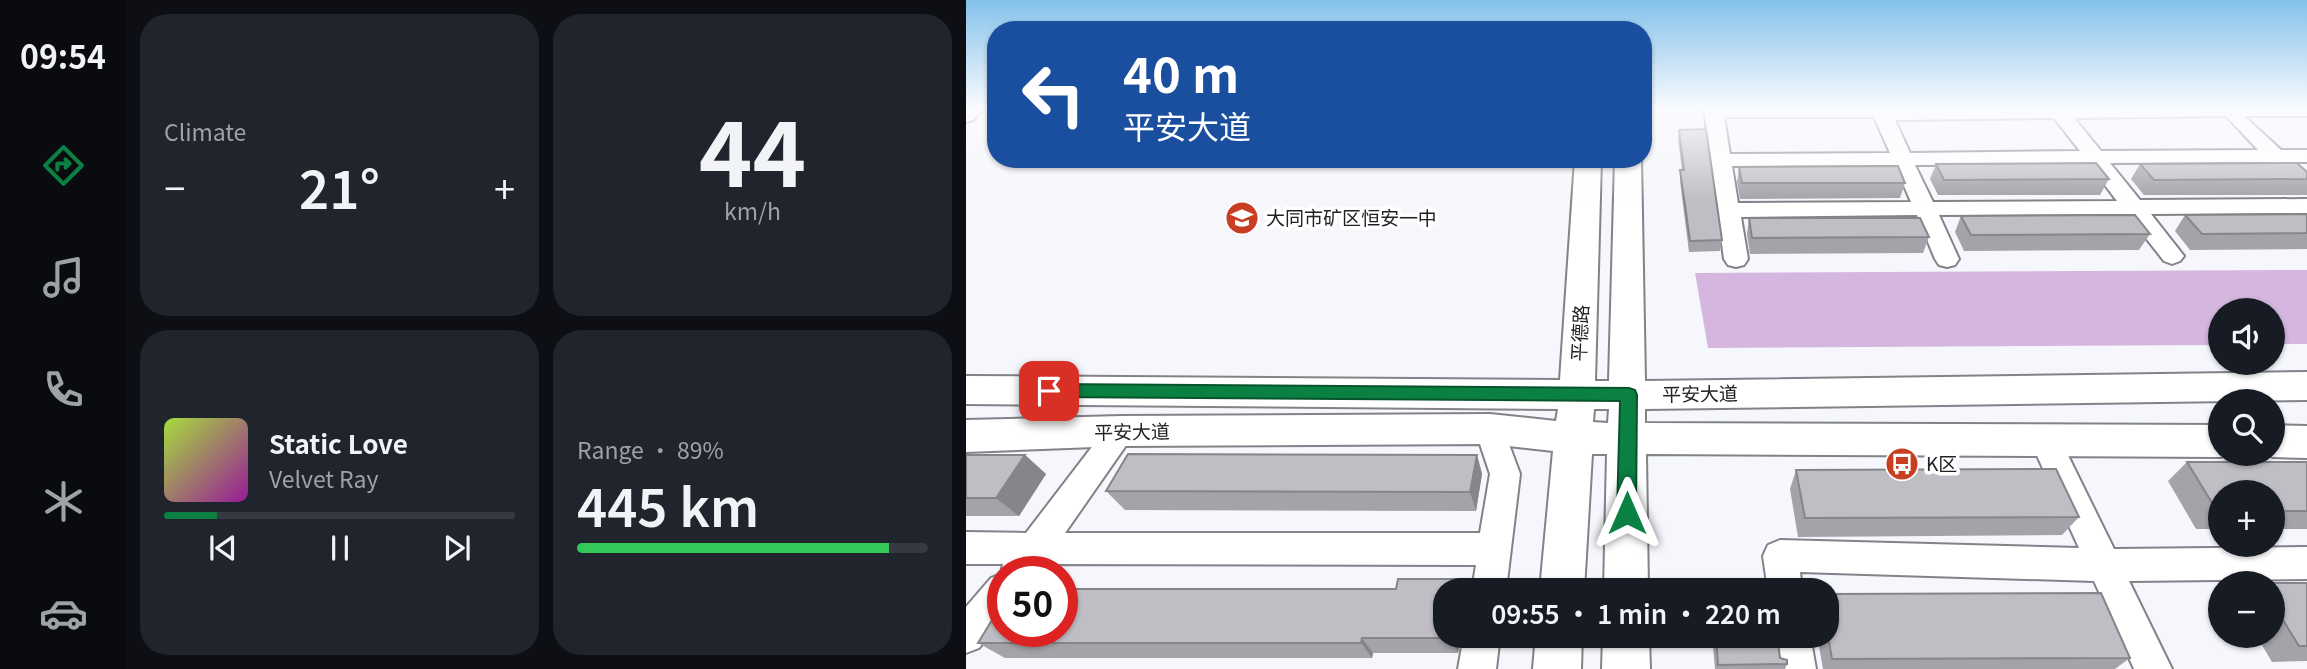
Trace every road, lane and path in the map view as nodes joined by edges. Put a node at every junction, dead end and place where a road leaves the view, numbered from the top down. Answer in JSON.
{"nodes":[{"id":1,"x":1718,"y":139,"type":"edge"},
{"id":2,"x":1894,"y":139,"type":"edge"},
{"id":3,"x":2081,"y":139,"type":"edge"},
{"id":4,"x":2257,"y":139,"type":"edge"},
{"id":5,"x":2275,"y":156,"type":"junction"},
{"id":6,"x":2307,"y":156,"type":"edge"},
{"id":7,"x":2095,"y":157,"type":"junction"},
{"id":8,"x":1902,"y":158,"type":"junction"},
{"id":9,"x":1721,"y":160,"type":"junction"},
{"id":10,"x":1588,"y":168,"type":"edge"},
{"id":11,"x":1628,"y":168,"type":"edge"},
{"id":12,"x":2307,"y":185,"type":"edge"},
{"id":13,"x":2133,"y":206,"type":"junction"},
{"id":14,"x":2307,"y":206,"type":"edge"},
{"id":15,"x":1924,"y":207,"type":"junction"},
{"id":16,"x":1728,"y":210,"type":"junction"},
{"id":17,"x":2172,"y":256,"type":"dead end"},
{"id":18,"x":1736,"y":259,"type":"dead end"},
{"id":19,"x":1947,"y":259,"type":"dead end"},
{"id":20,"x":2307,"y":386,"type":"edge"},
{"id":21,"x":966,"y":390,"type":"edge"},
{"id":22,"x":1577,"y":393,"type":"junction"},
{"id":23,"x":1629,"y":395,"type":"junction"},
{"id":24,"x":1490,"y":429,"type":"junction"},
{"id":25,"x":1121,"y":431,"type":"junction"},
{"id":26,"x":966,"y":436,"type":"edge"},
{"id":27,"x":1627,"y":437,"type":"junction"},
{"id":28,"x":1573,"y":438,"type":"junction"},
{"id":29,"x":2045,"y":440,"type":"junction"},
{"id":30,"x":2208,"y":441,"type":"edge"},
{"id":31,"x":2285,"y":441,"type":"edge"},
{"id":32,"x":2307,"y":442,"type":"edge"},
{"id":33,"x":966,"y":548,"type":"edge"},
{"id":34,"x":1495,"y":549,"type":"junction"},
{"id":35,"x":1007,"y":556,"type":"edge"},
{"id":36,"x":1031,"y":556,"type":"edge"},
{"id":37,"x":1078,"y":559,"type":"edge"},
{"id":38,"x":2307,"y":563,"type":"edge"},
{"id":39,"x":2104,"y":565,"type":"junction"},
{"id":40,"x":1491,"y":578,"type":"edge"},
{"id":41,"x":1563,"y":578,"type":"edge"},
{"id":42,"x":1626,"y":578,"type":"edge"},
{"id":43,"x":1783,"y":578,"type":"edge"},
{"id":44,"x":987,"y":609,"type":"edge"},
{"id":45,"x":966,"y":635,"type":"edge"},
{"id":46,"x":1480,"y":648,"type":"edge"},
{"id":47,"x":1558,"y":648,"type":"edge"},
{"id":48,"x":1626,"y":648,"type":"edge"},
{"id":49,"x":1794,"y":648,"type":"edge"},
{"id":50,"x":1477,"y":669,"type":"edge"},
{"id":51,"x":1557,"y":669,"type":"edge"},
{"id":52,"x":1626,"y":669,"type":"edge"},
{"id":53,"x":1797,"y":669,"type":"edge"},
{"id":54,"x":2153,"y":669,"type":"edge"}],
"edges":[{"from":1,"to":9,"type":"street"},
{"from":2,"to":8,"type":"street"},
{"from":3,"to":7,"type":"street"},
{"from":4,"to":5,"type":"lane"},
{"from":5,"to":6,"type":"street"},
{"from":5,"to":7,"type":"street"},
{"from":5,"to":12,"type":"lane"},
{"from":7,"to":8,"type":"street"},
{"from":7,"to":13,"type":"street"},
{"from":8,"to":9,"type":"street"},
{"from":8,"to":15,"type":"street"},
{"from":9,"to":16,"type":"street"},
{"from":10,"to":22,"type":"main road","name":"平德路"},
{"from":11,"to":23,"type":"main road"},
{"from":13,"to":14,"type":"lane"},
{"from":13,"to":15,"type":"lane"},
{"from":13,"to":17,"type":"street"},
{"from":15,"to":16,"type":"lane"},
{"from":15,"to":19,"type":"street"},
{"from":16,"to":18,"type":"street"},
{"from":20,"to":23,"type":"main road","name":"平安大道"},
{"from":21,"to":22,"type":"main road","name":"平安大道"},
{"from":22,"to":23,"type":"main road","name":"平安大道"},
{"from":22,"to":28,"type":"main road","name":"平德路"},
{"from":23,"to":27,"type":"main road"},
{"from":24,"to":25,"type":"main road","name":"平安大道"},
{"from":24,"to":28,"type":"main road","name":"平安大道"},
{"from":24,"to":34,"type":"street"},
{"from":25,"to":26,"type":"main road","name":"平安大道"},
{"from":25,"to":36,"type":"lane"},
{"from":27,"to":28,"type":"main road","name":"平安大道"},
{"from":27,"to":29,"type":"main road","name":"平安大道"},
{"from":27,"to":42,"type":"main road"},
{"from":28,"to":41,"type":"main road","name":"平德路"},
{"from":29,"to":30,"type":"main road","name":"平安大道"},
{"from":29,"to":39,"type":"street"},
{"from":31,"to":32,"type":"main road"},
{"from":33,"to":35,"type":"street"},
{"from":34,"to":37,"type":"street"},
{"from":34,"to":40,"type":"street"},
{"from":38,"to":39,"type":"street"},
{"from":39,"to":43,"type":"street"},
{"from":39,"to":54,"type":"street"},
{"from":44,"to":45,"type":"street"},
{"from":46,"to":50,"type":"street"},
{"from":47,"to":51,"type":"main road"},
{"from":48,"to":52,"type":"main road"},
{"from":49,"to":53,"type":"street"}]}
